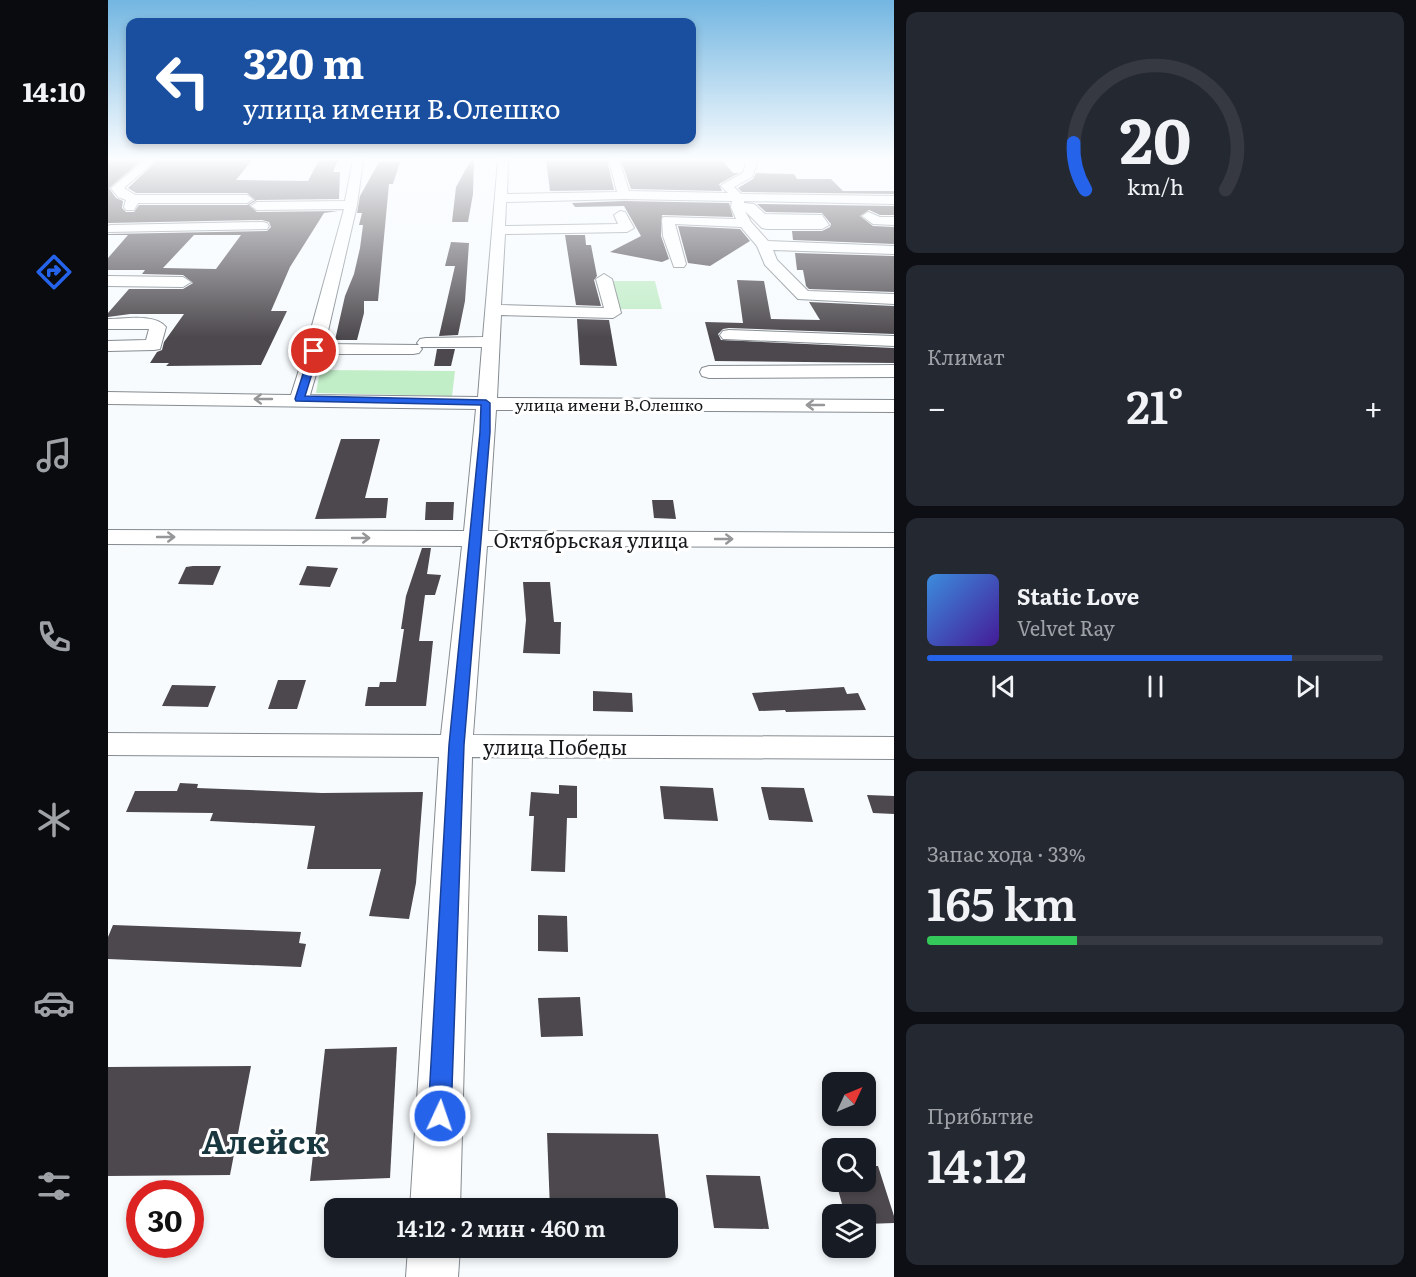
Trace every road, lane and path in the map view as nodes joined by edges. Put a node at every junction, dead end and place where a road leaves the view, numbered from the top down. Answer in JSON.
{"nodes":[{"id":1,"x":347,"y":220,"type":"edge"},
{"id":2,"x":500,"y":220,"type":"edge"},
{"id":3,"x":622,"y":220,"type":"edge"},
{"id":4,"x":671,"y":220,"type":"edge"},
{"id":5,"x":747,"y":220,"type":"edge"},
{"id":6,"x":262,"y":226,"type":"dead end"},
{"id":7,"x":109,"y":230,"type":"edge"},
{"id":8,"x":499,"y":230,"type":"junction"},
{"id":9,"x":764,"y":245,"type":"junction"},
{"id":10,"x":894,"y":250,"type":"edge"},
{"id":11,"x":770,"y":262,"type":"junction"},
{"id":12,"x":792,"y":263,"type":"dead end"},
{"id":13,"x":680,"y":264,"type":"dead end"},
{"id":14,"x":604,"y":279,"type":"dead end"},
{"id":15,"x":108,"y":281,"type":"edge"},
{"id":16,"x":183,"y":282,"type":"dead end"},
{"id":17,"x":894,"y":299,"type":"edge"},
{"id":18,"x":493,"y":310,"type":"junction"},
{"id":19,"x":108,"y":324,"type":"edge"},
{"id":20,"x":729,"y":335,"type":"dead end"},
{"id":21,"x":894,"y":340,"type":"edge"},
{"id":22,"x":491,"y":342,"type":"junction"},
{"id":23,"x":108,"y":346,"type":"edge"},
{"id":24,"x":315,"y":349,"type":"junction"},
{"id":25,"x":834,"y":370,"type":"junction"},
{"id":26,"x":894,"y":371,"type":"edge"},
{"id":27,"x":709,"y":372,"type":"dead end"},
{"id":28,"x":108,"y":398,"type":"edge"},
{"id":29,"x":299,"y":399,"type":"junction"},
{"id":30,"x":486,"y":403,"type":"junction"},
{"id":31,"x":858,"y":406,"type":"junction"},
{"id":32,"x":894,"y":406,"type":"edge"},
{"id":33,"x":108,"y":537,"type":"edge"},
{"id":34,"x":475,"y":538,"type":"junction"},
{"id":35,"x":894,"y":540,"type":"edge"},
{"id":36,"x":108,"y":744,"type":"edge"},
{"id":37,"x":456,"y":745,"type":"junction"},
{"id":38,"x":894,"y":748,"type":"edge"},
{"id":39,"x":435,"y":1198,"type":"edge"},
{"id":40,"x":433,"y":1258,"type":"edge"},
{"id":41,"x":432,"y":1277,"type":"edge"}],
"edges":[{"from":1,"to":24,"type":"street"},
{"from":2,"to":8,"type":"street"},
{"from":3,"to":8,"type":"street"},
{"from":4,"to":13,"type":"street"},
{"from":5,"to":9,"type":"street"},
{"from":6,"to":7,"type":"street"},
{"from":8,"to":18,"type":"street"},
{"from":9,"to":10,"type":"street"},
{"from":9,"to":11,"type":"street"},
{"from":11,"to":12,"type":"street"},
{"from":11,"to":17,"type":"street"},
{"from":14,"to":18,"type":"street"},
{"from":15,"to":16,"type":"street"},
{"from":18,"to":22,"type":"street"},
{"from":19,"to":23,"type":"street"},
{"from":20,"to":21,"type":"street"},
{"from":22,"to":24,"type":"street"},
{"from":22,"to":30,"type":"street"},
{"from":24,"to":29,"type":"street"},
{"from":25,"to":26,"type":"street"},
{"from":25,"to":27,"type":"street"},
{"from":25,"to":31,"type":"street"},
{"from":29,"to":28,"type":"street","name":"улица имени В.Олешко","one_way":true},
{"from":29,"to":30,"type":"street","name":"улица имени В.Олешко"},
{"from":31,"to":30,"type":"street","name":"улица имени В.Олешко","one_way":true},
{"from":30,"to":34,"type":"street"},
{"from":31,"to":32,"type":"street","name":"улица имени В.Олешко"},
{"from":33,"to":34,"type":"street","name":"Октябрьская улица","one_way":true},
{"from":34,"to":35,"type":"street","name":"Октябрьская улица","one_way":true},
{"from":34,"to":37,"type":"street"},
{"from":36,"to":37,"type":"street","name":"улица Победы"},
{"from":37,"to":38,"type":"street","name":"улица Победы"},
{"from":37,"to":39,"type":"street"},
{"from":40,"to":41,"type":"street"}]}
